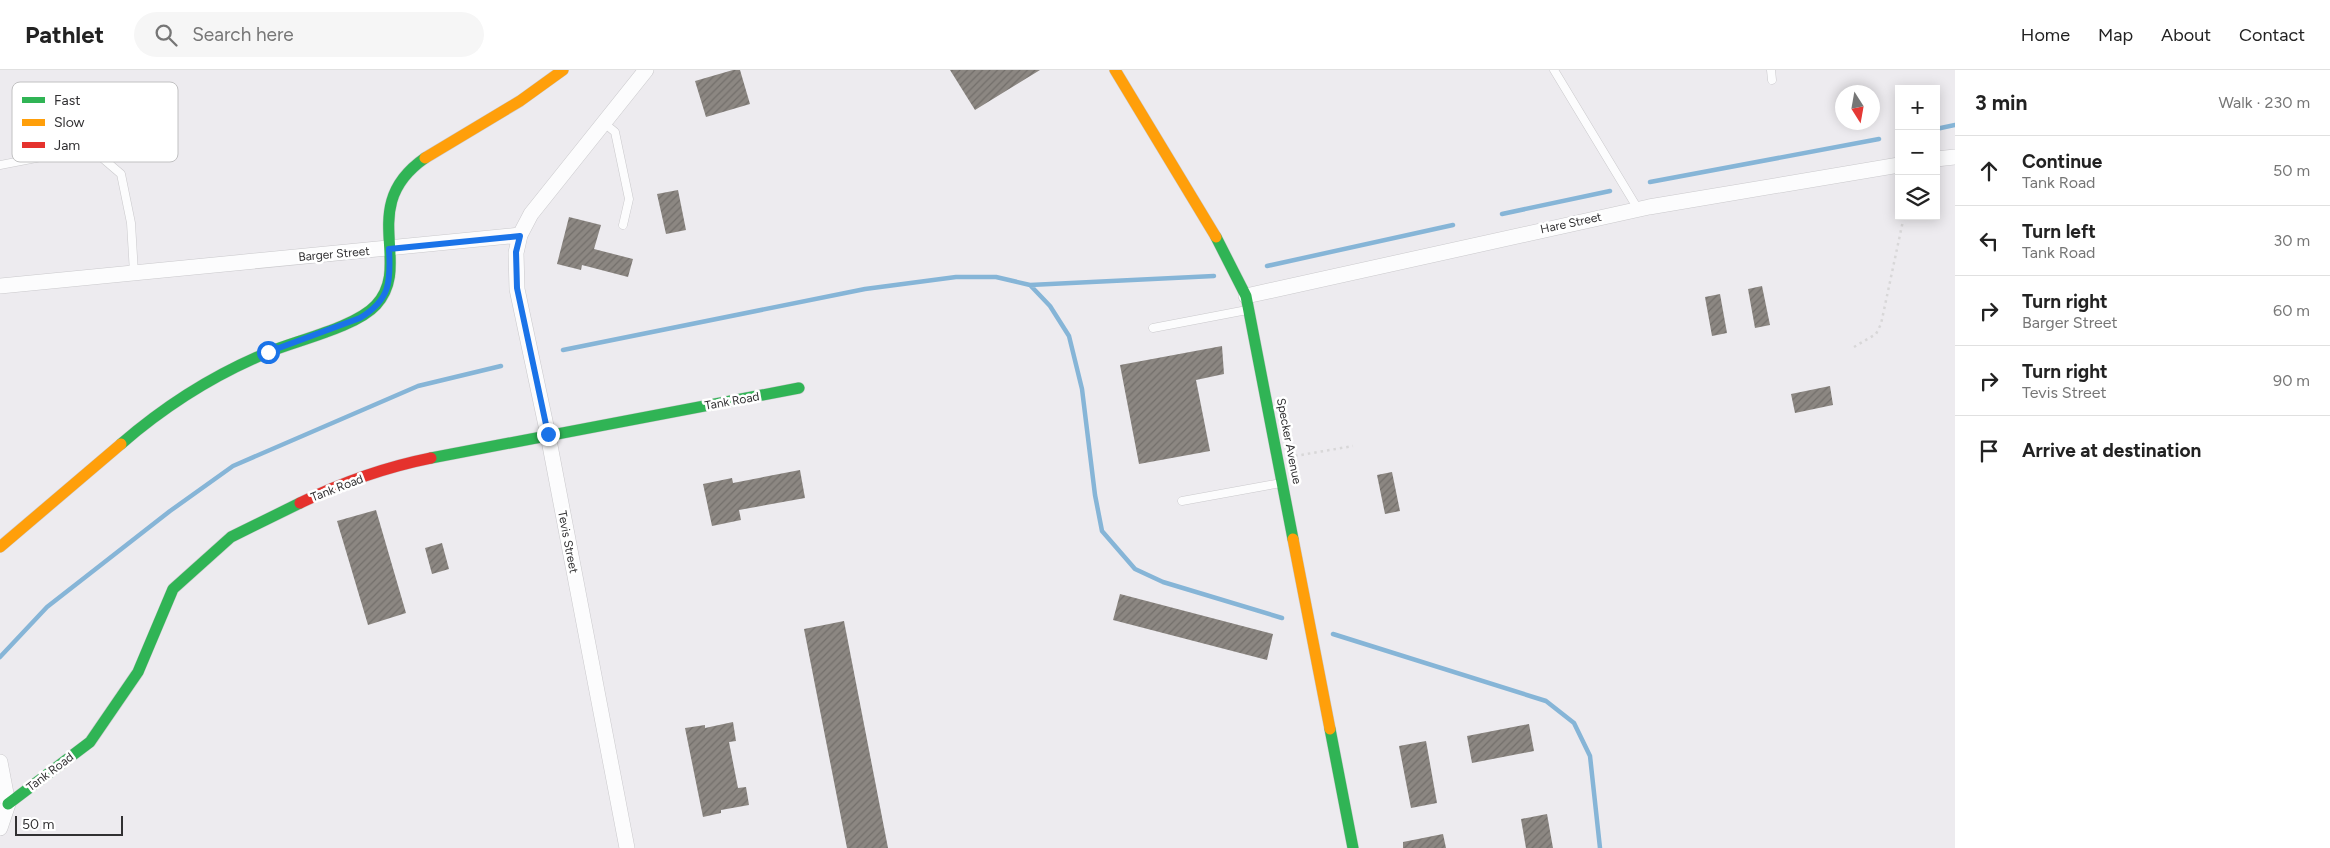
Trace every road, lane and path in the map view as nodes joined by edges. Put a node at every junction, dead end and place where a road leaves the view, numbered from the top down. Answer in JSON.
{"nodes":[{"id":1,"x":563,"y":70,"type":"edge"},
{"id":2,"x":646,"y":70,"type":"edge"},
{"id":3,"x":1115,"y":70,"type":"edge"},
{"id":4,"x":1554,"y":70,"type":"edge"},
{"id":5,"x":1770,"y":70,"type":"edge"},
{"id":6,"x":1772,"y":80,"type":"dead end"},
{"id":7,"x":604,"y":123,"type":"junction"},
{"id":8,"x":1955,"y":157,"type":"edge"},
{"id":9,"x":1940,"y":159,"type":"edge"},
{"id":10,"x":16,"y":162,"type":"edge"},
{"id":11,"x":107,"y":162,"type":"edge"},
{"id":12,"x":0,"y":165,"type":"edge"},
{"id":13,"x":1895,"y":166,"type":"edge"},
{"id":14,"x":1638,"y":209,"type":"junction"},
{"id":15,"x":1903,"y":220,"type":"edge"},
{"id":16,"x":623,"y":225,"type":"dead end"},
{"id":17,"x":520,"y":236,"type":"junction"},
{"id":18,"x":389,"y":249,"type":"junction"},
{"id":19,"x":134,"y":273,"type":"junction"},
{"id":20,"x":0,"y":286,"type":"edge"},
{"id":21,"x":1248,"y":303,"type":"junction"},
{"id":22,"x":1154,"y":328,"type":"dead end"},
{"id":23,"x":1854,"y":347,"type":"dead end"},
{"id":24,"x":798,"y":388,"type":"dead end"},
{"id":25,"x":548,"y":434,"type":"junction"},
{"id":26,"x":1353,"y":446,"type":"dead end"},
{"id":27,"x":1279,"y":460,"type":"junction"},
{"id":28,"x":1284,"y":483,"type":"junction"},
{"id":29,"x":1182,"y":501,"type":"dead end"},
{"id":30,"x":0,"y":548,"type":"edge"},
{"id":31,"x":0,"y":762,"type":"edge"},
{"id":32,"x":8,"y":804,"type":"junction"},
{"id":33,"x":0,"y":828,"type":"edge"},
{"id":34,"x":627,"y":848,"type":"edge"},
{"id":35,"x":1353,"y":848,"type":"edge"}],
"edges":[{"from":1,"to":18,"type":"street"},
{"from":2,"to":7,"type":"street"},
{"from":3,"to":21,"type":"street","name":"Specker Avenue"},
{"from":4,"to":14,"type":"lane"},
{"from":5,"to":6,"type":"lane"},
{"from":7,"to":16,"type":"lane"},
{"from":7,"to":17,"type":"street"},
{"from":8,"to":9,"type":"street"},
{"from":10,"to":12,"type":"lane"},
{"from":11,"to":19,"type":"lane"},
{"from":13,"to":14,"type":"street","name":"Hare Street"},
{"from":14,"to":21,"type":"street","name":"Hare Street"},
{"from":15,"to":23,"type":"path"},
{"from":17,"to":18,"type":"street","name":"Barger Street"},
{"from":17,"to":25,"type":"street","name":"Tevis Street"},
{"from":18,"to":19,"type":"street","name":"Barger Street"},
{"from":18,"to":30,"type":"street"},
{"from":19,"to":20,"type":"street","name":"Barger Street"},
{"from":21,"to":22,"type":"lane"},
{"from":21,"to":27,"type":"street","name":"Specker Avenue"},
{"from":24,"to":25,"type":"street","name":"Tank Road"},
{"from":25,"to":32,"type":"street","name":"Tank Road"},
{"from":25,"to":34,"type":"street","name":"Tevis Street"},
{"from":26,"to":27,"type":"path"},
{"from":27,"to":28,"type":"street","name":"Specker Avenue"},
{"from":28,"to":29,"type":"lane"},
{"from":28,"to":35,"type":"street","name":"Specker Avenue"},
{"from":31,"to":32,"type":"street"},
{"from":32,"to":33,"type":"street"}]}
